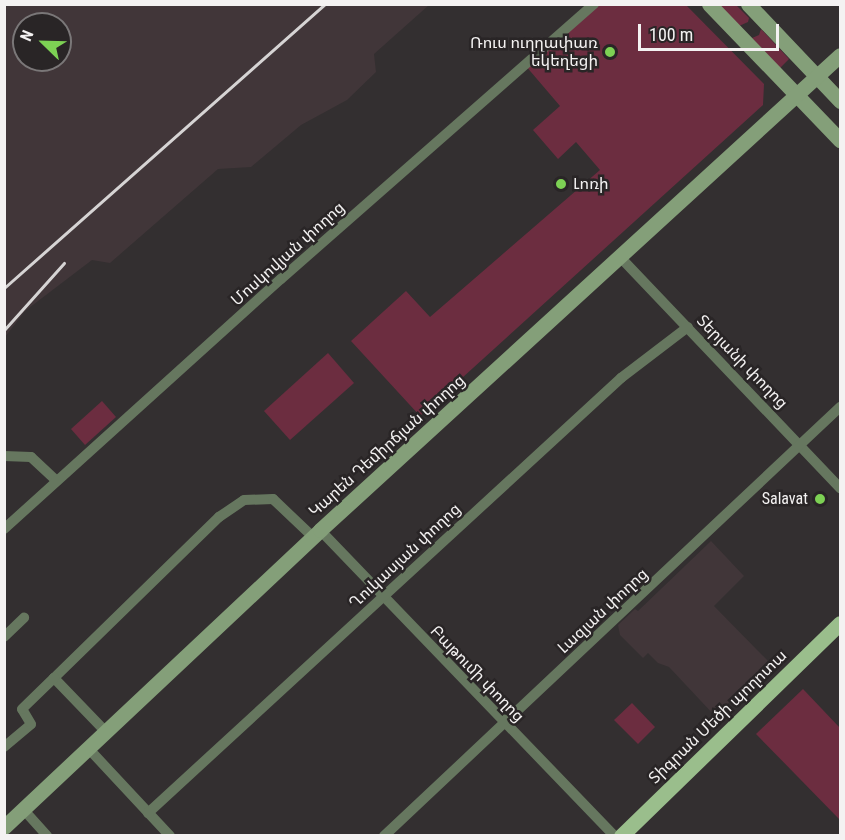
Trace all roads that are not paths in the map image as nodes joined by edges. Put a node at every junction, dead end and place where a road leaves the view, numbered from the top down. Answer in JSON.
{"nodes":[{"id":1,"x":594,"y":4,"type":"edge"},
{"id":2,"x":709,"y":4,"type":"edge"},
{"id":3,"x":748,"y":5,"type":"edge"},
{"id":4,"x":728,"y":25,"type":"junction"},
{"id":5,"x":840,"y":55,"type":"edge"},
{"id":6,"x":817,"y":76,"type":"junction"},
{"id":7,"x":797,"y":95,"type":"junction"},
{"id":8,"x":840,"y":101,"type":"edge"},
{"id":9,"x":840,"y":140,"type":"edge"},
{"id":10,"x":621,"y":258,"type":"junction"},
{"id":11,"x":688,"y":327,"type":"junction"},
{"id":12,"x":840,"y":407,"type":"edge"},
{"id":13,"x":801,"y":445,"type":"junction"},
{"id":14,"x":4,"y":456,"type":"edge"},
{"id":15,"x":57,"y":481,"type":"junction"},
{"id":16,"x":840,"y":488,"type":"edge"},
{"id":17,"x":4,"y":529,"type":"edge"},
{"id":18,"x":317,"y":534,"type":"junction"},
{"id":19,"x":382,"y":597,"type":"junction"},
{"id":20,"x":24,"y":618,"type":"dead end"},
{"id":21,"x":840,"y":623,"type":"edge"},
{"id":22,"x":4,"y":637,"type":"edge"},
{"id":23,"x":54,"y":678,"type":"junction"},
{"id":24,"x":504,"y":724,"type":"junction"},
{"id":25,"x":106,"y":732,"type":"junction"},
{"id":26,"x":4,"y":747,"type":"edge"},
{"id":27,"x":88,"y":748,"type":"junction"},
{"id":28,"x":23,"y":809,"type":"junction"},
{"id":29,"x":148,"y":813,"type":"junction"},
{"id":30,"x":5,"y":827,"type":"edge"},
{"id":31,"x":47,"y":836,"type":"edge"},
{"id":32,"x":170,"y":836,"type":"edge"},
{"id":33,"x":384,"y":836,"type":"edge"},
{"id":34,"x":614,"y":836,"type":"edge"},
{"id":35,"x":621,"y":836,"type":"edge"}],
"edges":[{"from":1,"to":15,"type":"street","name":"Մոսկովյան փողոց"},
{"from":2,"to":4,"type":"street"},
{"from":3,"to":4,"type":"street"},
{"from":3,"to":6,"type":"street"},
{"from":4,"to":7,"type":"street"},
{"from":5,"to":6,"type":"street","name":"Կարեն Դեմիրճյան փողոց"},
{"from":6,"to":7,"type":"street","name":"Կարեն Դեմիրճյան փողոց"},
{"from":6,"to":8,"type":"street"},
{"from":7,"to":9,"type":"street"},
{"from":7,"to":10,"type":"street","name":"Կարեն Դեմիրճյան փողոց"},
{"from":10,"to":11,"type":"street","name":"Տերյանի փողոց"},
{"from":10,"to":18,"type":"street","name":"Կարեն Դեմիրճյան փողոց"},
{"from":11,"to":13,"type":"street","name":"Տերյանի փողոց"},
{"from":11,"to":19,"type":"street","name":"Ղուկասյան փողոց"},
{"from":12,"to":13,"type":"street","name":"Լազյան փողոց"},
{"from":13,"to":16,"type":"street","name":"Տերյանի փողոց"},
{"from":13,"to":24,"type":"street","name":"Լազյան փողոց"},
{"from":14,"to":15,"type":"street"},
{"from":15,"to":17,"type":"street","name":"Մոսկովյան փողոց"},
{"from":18,"to":19,"type":"street","name":"Բաթումի փողոց"},
{"from":18,"to":23,"type":"street","name":"Բաթումի փողոց"},
{"from":18,"to":25,"type":"street","name":"Կարեն Դեմիրճյան փողոց"},
{"from":19,"to":24,"type":"street","name":"Բաթումի փողոց"},
{"from":19,"to":29,"type":"street","name":"Ղուկասյան փողոց"},
{"from":20,"to":22,"type":"street"},
{"from":21,"to":35,"type":"main road","name":"Տիգրան Մեծի պողոտա"},
{"from":23,"to":25,"type":"street"},
{"from":23,"to":26,"type":"street","name":"Բաթումի փողոց"},
{"from":24,"to":33,"type":"street","name":"Լազյան փողոց"},
{"from":24,"to":34,"type":"street","name":"Բաթումի փողոց"},
{"from":25,"to":27,"type":"street","name":"Կարեն Դեմիրճյան փողոց"},
{"from":27,"to":28,"type":"street","name":"Կարեն Դեմիրճյան փողոց"},
{"from":27,"to":29,"type":"street"},
{"from":28,"to":30,"type":"street","name":"Կարեն Դեմիրճյան փողոց"},
{"from":28,"to":31,"type":"street"},
{"from":29,"to":32,"type":"street"}]}
